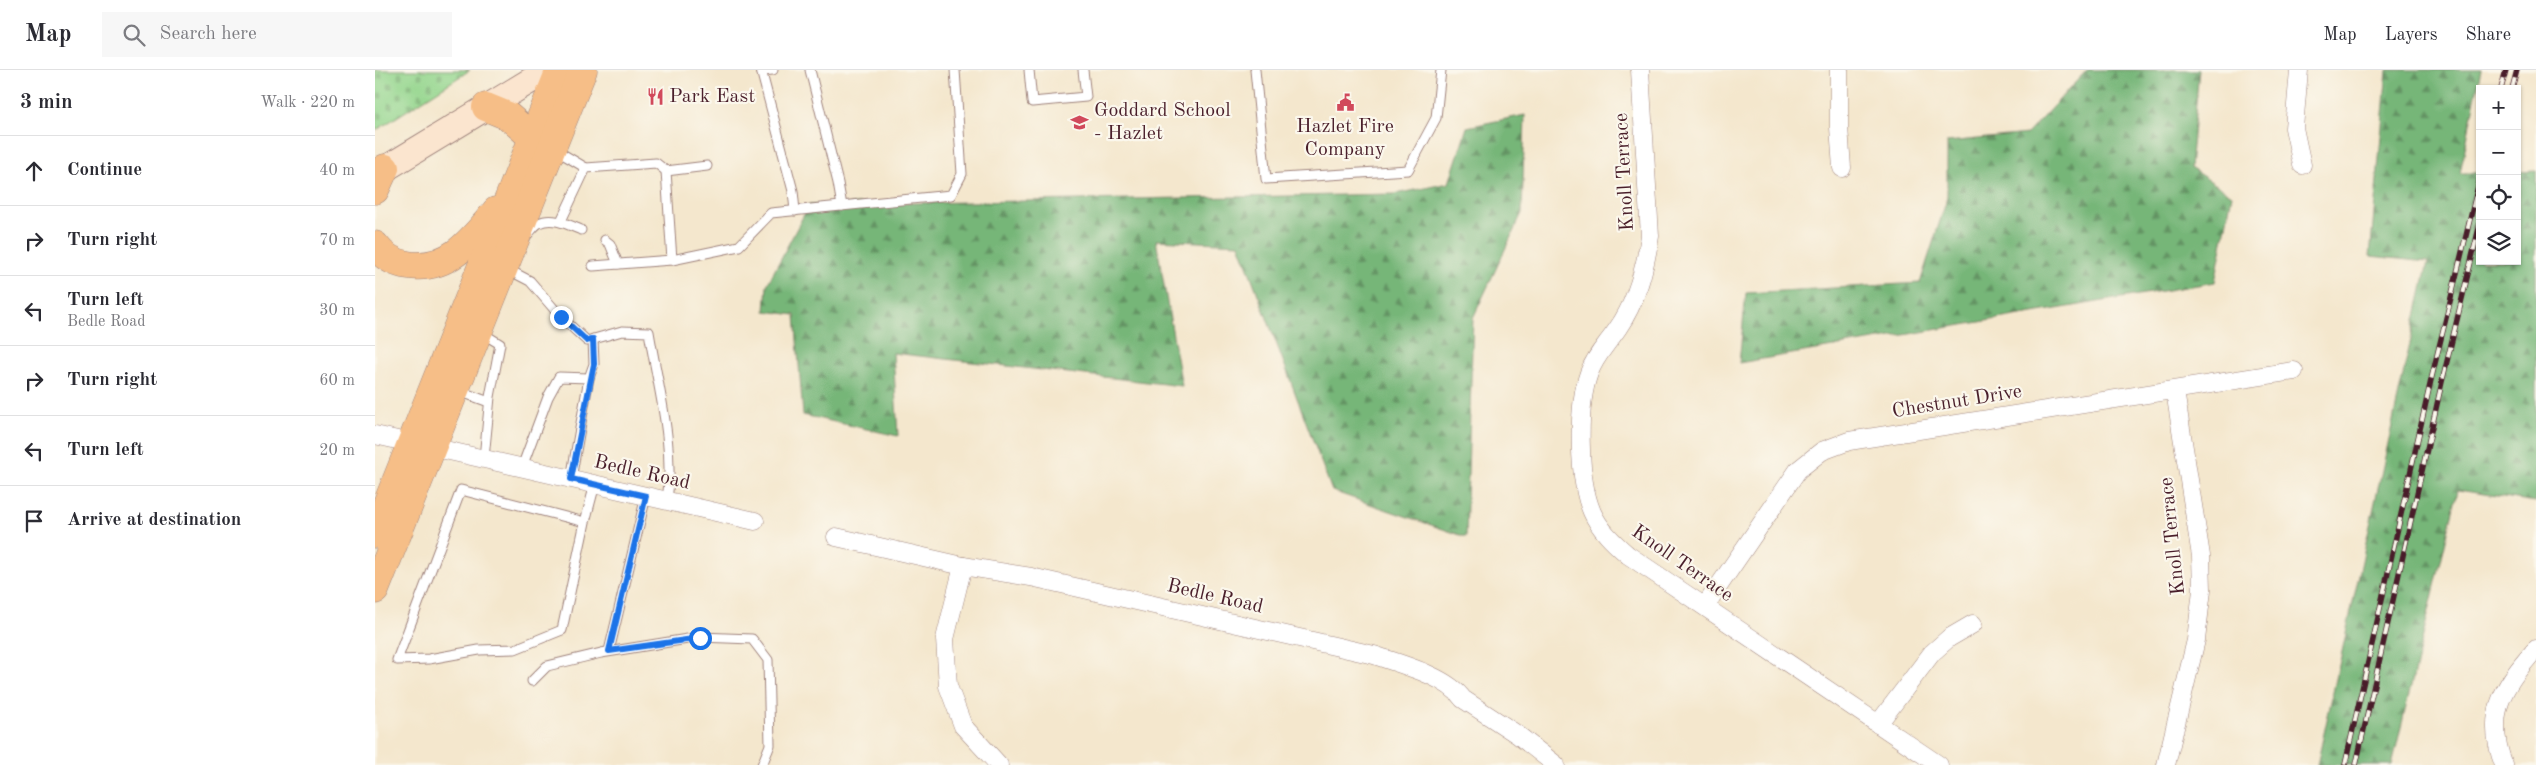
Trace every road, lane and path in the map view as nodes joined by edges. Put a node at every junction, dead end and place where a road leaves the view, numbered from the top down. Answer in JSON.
{"nodes":[{"id":1,"x":548,"y":70,"type":"edge"},
{"id":2,"x":560,"y":70,"type":"edge"},
{"id":3,"x":583,"y":70,"type":"edge"},
{"id":4,"x":761,"y":70,"type":"edge"},
{"id":5,"x":773,"y":70,"type":"edge"},
{"id":6,"x":810,"y":70,"type":"edge"},
{"id":7,"x":955,"y":70,"type":"edge"},
{"id":8,"x":1029,"y":70,"type":"edge"},
{"id":9,"x":1083,"y":70,"type":"edge"},
{"id":10,"x":1255,"y":70,"type":"edge"},
{"id":11,"x":1441,"y":70,"type":"edge"},
{"id":12,"x":1640,"y":70,"type":"edge"},
{"id":13,"x":1839,"y":70,"type":"edge"},
{"id":14,"x":2299,"y":70,"type":"edge"},
{"id":15,"x":486,"y":107,"type":"junction"},
{"id":16,"x":542,"y":143,"type":"junction"},
{"id":17,"x":2302,"y":165,"type":"dead end"},
{"id":18,"x":707,"y":166,"type":"dead end"},
{"id":19,"x":586,"y":168,"type":"junction"},
{"id":20,"x":1842,"y":168,"type":"dead end"},
{"id":21,"x":666,"y":171,"type":"junction"},
{"id":22,"x":378,"y":178,"type":"edge"},
{"id":23,"x":511,"y":193,"type":"junction"},
{"id":24,"x":841,"y":206,"type":"junction"},
{"id":25,"x":795,"y":210,"type":"junction"},
{"id":26,"x":561,"y":222,"type":"junction"},
{"id":27,"x":581,"y":230,"type":"dead end"},
{"id":28,"x":605,"y":240,"type":"dead end"},
{"id":29,"x":375,"y":245,"type":"edge"},
{"id":30,"x":507,"y":260,"type":"junction"},
{"id":31,"x":672,"y":260,"type":"junction"},
{"id":32,"x":617,"y":264,"type":"junction"},
{"id":33,"x":593,"y":266,"type":"dead end"},
{"id":34,"x":478,"y":331,"type":"junction"},
{"id":35,"x":593,"y":339,"type":"junction"},
{"id":36,"x":2294,"y":371,"type":"dead end"},
{"id":37,"x":589,"y":378,"type":"junction"},
{"id":38,"x":455,"y":389,"type":"junction"},
{"id":39,"x":2175,"y":390,"type":"junction"},
{"id":40,"x":489,"y":402,"type":"junction"},
{"id":41,"x":375,"y":435,"type":"edge"},
{"id":42,"x":422,"y":445,"type":"junction"},
{"id":43,"x":483,"y":458,"type":"junction"},
{"id":44,"x":522,"y":467,"type":"junction"},
{"id":45,"x":571,"y":479,"type":"junction"},
{"id":46,"x":595,"y":484,"type":"junction"},
{"id":47,"x":646,"y":496,"type":"junction"},
{"id":48,"x":667,"y":500,"type":"junction"},
{"id":49,"x":755,"y":521,"type":"dead end"},
{"id":50,"x":585,"y":522,"type":"junction"},
{"id":51,"x":375,"y":534,"type":"edge"},
{"id":52,"x":836,"y":537,"type":"dead end"},
{"id":53,"x":963,"y":566,"type":"junction"},
{"id":54,"x":375,"y":590,"type":"edge"},
{"id":55,"x":1705,"y":606,"type":"junction"},
{"id":56,"x":1973,"y":624,"type":"dead end"},
{"id":57,"x":2536,"y":649,"type":"edge"},
{"id":58,"x":609,"y":651,"type":"junction"},
{"id":59,"x":532,"y":680,"type":"dead end"},
{"id":60,"x":1878,"y":724,"type":"junction"},
{"id":61,"x":762,"y":765,"type":"edge"},
{"id":62,"x":999,"y":765,"type":"edge"},
{"id":63,"x":1556,"y":765,"type":"edge"},
{"id":64,"x":1939,"y":765,"type":"edge"},
{"id":65,"x":2166,"y":765,"type":"edge"},
{"id":66,"x":2504,"y":765,"type":"edge"}],
"edges":[{"from":1,"to":15,"type":"main road"},
{"from":2,"to":16,"type":"highway"},
{"from":3,"to":16,"type":"highway"},
{"from":4,"to":5,"type":"lane"},
{"from":4,"to":25,"type":"lane"},
{"from":6,"to":24,"type":"lane"},
{"from":7,"to":24,"type":"lane"},
{"from":8,"to":9,"type":"lane"},
{"from":10,"to":11,"type":"lane"},
{"from":12,"to":55,"type":"street","name":"Knoll Terrace"},
{"from":13,"to":20,"type":"street"},
{"from":14,"to":17,"type":"street"},
{"from":15,"to":16,"type":"highway"},
{"from":15,"to":22,"type":"main road"},
{"from":16,"to":19,"type":"lane"},
{"from":16,"to":23,"type":"highway"},
{"from":16,"to":30,"type":"highway"},
{"from":18,"to":21,"type":"lane"},
{"from":19,"to":21,"type":"lane"},
{"from":19,"to":26,"type":"lane"},
{"from":21,"to":31,"type":"lane"},
{"from":23,"to":29,"type":"highway"},
{"from":23,"to":42,"type":"highway"},
{"from":24,"to":25,"type":"lane"},
{"from":25,"to":31,"type":"lane"},
{"from":26,"to":27,"type":"lane"},
{"from":26,"to":30,"type":"lane"},
{"from":28,"to":32,"type":"lane"},
{"from":30,"to":34,"type":"highway"},
{"from":30,"to":35,"type":"lane"},
{"from":31,"to":32,"type":"lane"},
{"from":32,"to":33,"type":"lane"},
{"from":34,"to":38,"type":"highway"},
{"from":34,"to":40,"type":"lane"},
{"from":35,"to":37,"type":"lane"},
{"from":35,"to":48,"type":"lane"},
{"from":36,"to":39,"type":"street","name":"Chestnut Drive"},
{"from":37,"to":44,"type":"lane"},
{"from":37,"to":45,"type":"lane"},
{"from":38,"to":40,"type":"lane"},
{"from":38,"to":42,"type":"highway"},
{"from":39,"to":55,"type":"street","name":"Chestnut Drive"},
{"from":39,"to":65,"type":"street","name":"Knoll Terrace"},
{"from":40,"to":43,"type":"lane"},
{"from":41,"to":42,"type":"street","name":"Bedle Road"},
{"from":42,"to":43,"type":"street","name":"Bedle Road"},
{"from":42,"to":51,"type":"highway"},
{"from":42,"to":54,"type":"highway"},
{"from":43,"to":44,"type":"street","name":"Bedle Road"},
{"from":44,"to":45,"type":"street","name":"Bedle Road"},
{"from":45,"to":46,"type":"street","name":"Bedle Road"},
{"from":46,"to":47,"type":"street","name":"Bedle Road"},
{"from":46,"to":50,"type":"lane"},
{"from":47,"to":48,"type":"street","name":"Bedle Road"},
{"from":47,"to":58,"type":"lane"},
{"from":48,"to":49,"type":"street","name":"Bedle Road"},
{"from":50,"to":50,"type":"lane"},
{"from":52,"to":53,"type":"street","name":"Bedle Road"},
{"from":53,"to":62,"type":"street"},
{"from":53,"to":63,"type":"street","name":"Bedle Road"},
{"from":55,"to":60,"type":"street","name":"Knoll Terrace"},
{"from":56,"to":60,"type":"street"},
{"from":57,"to":66,"type":"street"},
{"from":58,"to":59,"type":"lane"},
{"from":58,"to":61,"type":"lane"},
{"from":60,"to":64,"type":"street","name":"Knoll Terrace"}]}
